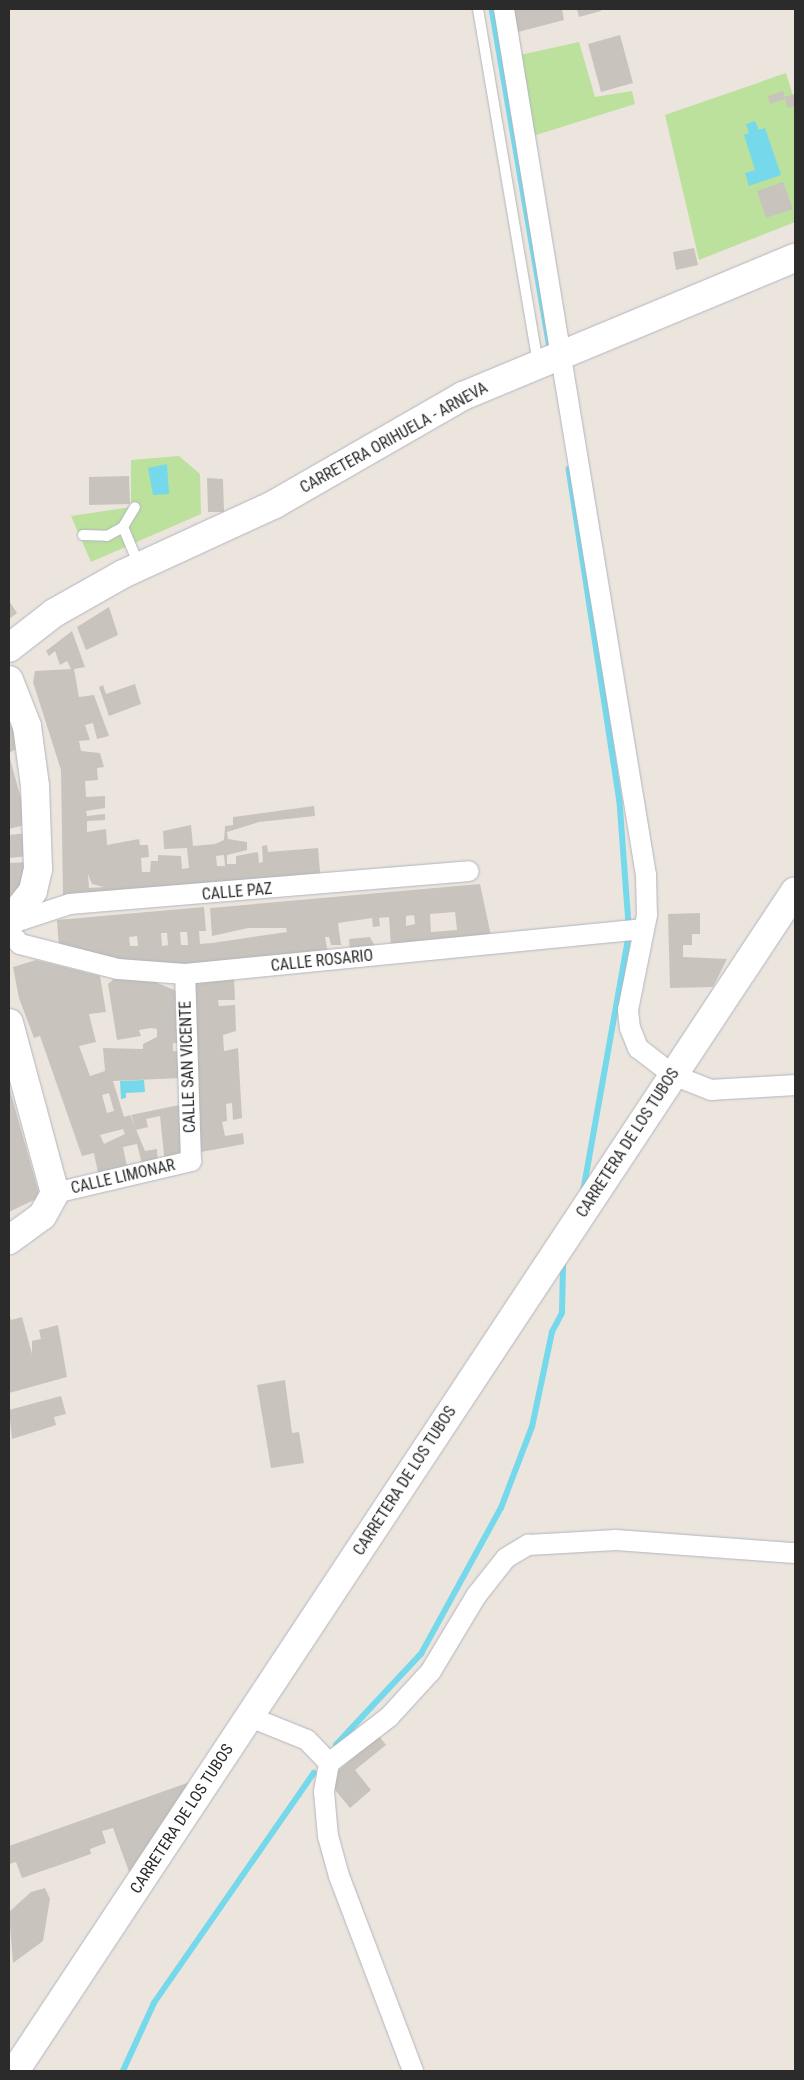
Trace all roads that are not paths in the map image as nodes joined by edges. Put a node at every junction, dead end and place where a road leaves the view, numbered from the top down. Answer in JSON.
{"nodes":[{"id":1,"x":478,"y":9,"type":"edge"},
{"id":2,"x":504,"y":9,"type":"edge"},
{"id":3,"x":795,"y":258,"type":"edge"},
{"id":4,"x":551,"y":358,"type":"junction"},
{"id":5,"x":135,"y":507,"type":"dead end"},
{"id":6,"x":123,"y":527,"type":"junction"},
{"id":7,"x":83,"y":534,"type":"dead end"},
{"id":8,"x":140,"y":566,"type":"junction"},
{"id":9,"x":9,"y":648,"type":"edge"},
{"id":10,"x":9,"y":680,"type":"edge"},
{"id":11,"x":469,"y":871,"type":"dead end"},
{"id":12,"x":795,"y":891,"type":"edge"},
{"id":13,"x":9,"y":923,"type":"edge"},
{"id":14,"x":643,"y":929,"type":"junction"},
{"id":15,"x":9,"y":932,"type":"edge"},
{"id":16,"x":185,"y":974,"type":"junction"},
{"id":17,"x":9,"y":1023,"type":"edge"},
{"id":18,"x":673,"y":1075,"type":"junction"},
{"id":19,"x":795,"y":1085,"type":"edge"},
{"id":20,"x":191,"y":1160,"type":"joint"},
{"id":21,"x":56,"y":1193,"type":"junction"},
{"id":22,"x":9,"y":1240,"type":"edge"},
{"id":23,"x":795,"y":1553,"type":"edge"},
{"id":24,"x":250,"y":1716,"type":"junction"},
{"id":25,"x":329,"y":1763,"type":"junction"},
{"id":26,"x":15,"y":2071,"type":"edge"},
{"id":27,"x":413,"y":2071,"type":"edge"}],
"edges":[{"from":1,"to":4,"type":"lane"},
{"from":2,"to":4,"type":"street"},
{"from":3,"to":4,"type":"street","name":"CARRETERA ORIHUELA - ARNEVA"},
{"from":4,"to":8,"type":"street","name":"CARRETERA ORIHUELA - ARNEVA"},
{"from":4,"to":14,"type":"street"},
{"from":5,"to":6,"type":"lane"},
{"from":6,"to":7,"type":"lane"},
{"from":6,"to":8,"type":"lane"},
{"from":8,"to":9,"type":"street","name":"CARRETERA ORIHUELA - ARNEVA"},
{"from":10,"to":13,"type":"street"},
{"from":11,"to":13,"type":"street","name":"CALLE PAZ"},
{"from":12,"to":18,"type":"street","name":"CARRETERA DE LOS TUBOS"},
{"from":14,"to":16,"type":"street","name":"CALLE ROSARIO"},
{"from":14,"to":18,"type":"street"},
{"from":15,"to":16,"type":"street","name":"CALLE ROSARIO"},
{"from":16,"to":20,"type":"street","name":"CALLE SAN VICENTE"},
{"from":17,"to":21,"type":"street"},
{"from":18,"to":19,"type":"street"},
{"from":18,"to":24,"type":"street","name":"CARRETERA DE LOS TUBOS"},
{"from":20,"to":21,"type":"street","name":"CALLE LIMONAR"},
{"from":21,"to":22,"type":"street"},
{"from":23,"to":25,"type":"street"},
{"from":24,"to":25,"type":"street"},
{"from":24,"to":26,"type":"street","name":"CARRETERA DE LOS TUBOS"},
{"from":25,"to":27,"type":"street"}]}
